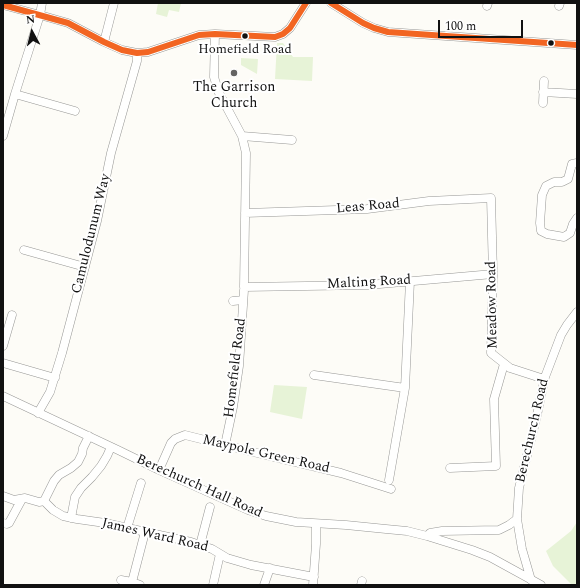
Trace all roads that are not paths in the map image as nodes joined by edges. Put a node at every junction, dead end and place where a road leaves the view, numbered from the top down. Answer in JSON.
{"nodes":[{"id":1,"x":42,"y":3,"type":"edge"},
{"id":2,"x":114,"y":3,"type":"edge"},
{"id":3,"x":306,"y":3,"type":"edge"},
{"id":4,"x":331,"y":3,"type":"edge"},
{"id":5,"x":3,"y":6,"type":"edge"},
{"id":6,"x":40,"y":15,"type":"junction"},
{"id":7,"x":215,"y":34,"type":"junction"},
{"id":8,"x":104,"y":42,"type":"junction"},
{"id":9,"x":577,"y":45,"type":"edge"},
{"id":10,"x":137,"y":53,"type":"junction"},
{"id":11,"x":544,"y":81,"type":"dead end"},
{"id":12,"x":543,"y":92,"type":"junction"},
{"id":13,"x":15,"y":94,"type":"junction"},
{"id":14,"x":577,"y":94,"type":"edge"},
{"id":15,"x":543,"y":103,"type":"dead end"},
{"id":16,"x":75,"y":111,"type":"dead end"},
{"id":17,"x":3,"y":136,"type":"edge"},
{"id":18,"x":242,"y":136,"type":"junction"},
{"id":19,"x":292,"y":140,"type":"dead end"},
{"id":20,"x":577,"y":163,"type":"edge"},
{"id":21,"x":491,"y":198,"type":"joint"},
{"id":22,"x":245,"y":213,"type":"junction"},
{"id":23,"x":577,"y":218,"type":"edge"},
{"id":24,"x":24,"y":250,"type":"dead end"},
{"id":25,"x":85,"y":267,"type":"junction"},
{"id":26,"x":493,"y":274,"type":"junction"},
{"id":27,"x":410,"y":281,"type":"junction"},
{"id":28,"x":244,"y":289,"type":"junction"},
{"id":29,"x":243,"y":300,"type":"junction"},
{"id":30,"x":233,"y":301,"type":"dead end"},
{"id":31,"x":577,"y":312,"type":"edge"},
{"id":32,"x":12,"y":315,"type":"dead end"},
{"id":33,"x":3,"y":346,"type":"edge"},
{"id":34,"x":3,"y":363,"type":"edge"},
{"id":35,"x":504,"y":364,"type":"junction"},
{"id":36,"x":314,"y":375,"type":"dead end"},
{"id":37,"x":55,"y":378,"type":"junction"},
{"id":38,"x":544,"y":379,"type":"junction"},
{"id":39,"x":405,"y":388,"type":"junction"},
{"id":40,"x":3,"y":396,"type":"edge"},
{"id":41,"x":38,"y":413,"type":"junction"},
{"id":42,"x":89,"y":436,"type":"junction"},
{"id":43,"x":225,"y":445,"type":"junction"},
{"id":44,"x":111,"y":446,"type":"junction"},
{"id":45,"x":450,"y":468,"type":"dead end"},
{"id":46,"x":158,"y":470,"type":"junction"},
{"id":47,"x":389,"y":480,"type":"dead end"},
{"id":48,"x":141,"y":483,"type":"dead end"},
{"id":49,"x":392,"y":489,"type":"dead end"},
{"id":50,"x":3,"y":496,"type":"edge"},
{"id":51,"x":22,"y":499,"type":"junction"},
{"id":52,"x":44,"y":501,"type":"junction"},
{"id":53,"x":210,"y":507,"type":"dead end"},
{"id":54,"x":71,"y":518,"type":"junction"},
{"id":55,"x":517,"y":519,"type":"junction"},
{"id":56,"x":3,"y":523,"type":"edge"},
{"id":57,"x":316,"y":524,"type":"junction"},
{"id":58,"x":128,"y":528,"type":"junction"},
{"id":59,"x":145,"y":532,"type":"junction"},
{"id":60,"x":427,"y":536,"type":"junction"},
{"id":61,"x":200,"y":545,"type":"junction"},
{"id":62,"x":220,"y":554,"type":"junction"},
{"id":63,"x":524,"y":558,"type":"junction"},
{"id":64,"x":270,"y":568,"type":"junction"},
{"id":65,"x":514,"y":570,"type":"junction"},
{"id":66,"x":121,"y":580,"type":"dead end"},
{"id":67,"x":313,"y":581,"type":"edge"},
{"id":68,"x":532,"y":582,"type":"edge"},
{"id":69,"x":136,"y":584,"type":"edge"},
{"id":70,"x":213,"y":585,"type":"edge"},
{"id":71,"x":264,"y":585,"type":"edge"},
{"id":72,"x":541,"y":585,"type":"edge"}],
"edges":[{"from":1,"to":6,"type":"street"},
{"from":2,"to":8,"type":"street"},
{"from":3,"to":7,"type":"street"},
{"from":4,"to":9,"type":"street"},
{"from":5,"to":6,"type":"street"},
{"from":6,"to":8,"type":"street"},
{"from":6,"to":13,"type":"street"},
{"from":7,"to":10,"type":"street"},
{"from":7,"to":18,"type":"street","name":"Homefield Road"},
{"from":8,"to":10,"type":"street"},
{"from":10,"to":25,"type":"street","name":"Camulodunum Way"},
{"from":11,"to":12,"type":"street"},
{"from":12,"to":14,"type":"street"},
{"from":12,"to":15,"type":"street"},
{"from":13,"to":16,"type":"street"},
{"from":13,"to":17,"type":"street"},
{"from":18,"to":19,"type":"street"},
{"from":18,"to":22,"type":"street","name":"Homefield Road"},
{"from":20,"to":23,"type":"street"},
{"from":21,"to":22,"type":"street","name":"Leas Road"},
{"from":21,"to":26,"type":"street","name":"Meadow Road"},
{"from":22,"to":28,"type":"street","name":"Homefield Road"},
{"from":24,"to":25,"type":"street"},
{"from":25,"to":37,"type":"street","name":"Camulodunum Way"},
{"from":26,"to":27,"type":"street","name":"Malting Road"},
{"from":26,"to":35,"type":"street","name":"Meadow Road"},
{"from":27,"to":28,"type":"street","name":"Malting Road"},
{"from":27,"to":39,"type":"street"},
{"from":28,"to":29,"type":"street","name":"Homefield Road"},
{"from":29,"to":30,"type":"street"},
{"from":29,"to":43,"type":"street","name":"Homefield Road"},
{"from":31,"to":38,"type":"street","name":"Berechurch Road"},
{"from":32,"to":33,"type":"street"},
{"from":34,"to":37,"type":"street"},
{"from":35,"to":38,"type":"street","name":"Meadow Road"},
{"from":35,"to":45,"type":"street"},
{"from":36,"to":39,"type":"street"},
{"from":37,"to":41,"type":"street","name":"Camulodunum Way"},
{"from":38,"to":55,"type":"street","name":"Berechurch Road"},
{"from":39,"to":47,"type":"street"},
{"from":40,"to":41,"type":"street","name":"Berechurch Hall Road"},
{"from":41,"to":42,"type":"street","name":"Berechurch Hall Road"},
{"from":42,"to":44,"type":"street","name":"Berechurch Hall Road"},
{"from":42,"to":52,"type":"street"},
{"from":43,"to":46,"type":"street","name":"Maypole Green Road"},
{"from":43,"to":49,"type":"street","name":"Maypole Green Road"},
{"from":44,"to":46,"type":"street","name":"Berechurch Hall Road"},
{"from":44,"to":54,"type":"street"},
{"from":46,"to":57,"type":"street","name":"Berechurch Hall Road"},
{"from":48,"to":58,"type":"street"},
{"from":50,"to":51,"type":"street"},
{"from":51,"to":52,"type":"street"},
{"from":51,"to":56,"type":"street"},
{"from":52,"to":54,"type":"street","name":"James Ward Road"},
{"from":53,"to":61,"type":"street"},
{"from":54,"to":58,"type":"street","name":"James Ward Road"},
{"from":55,"to":60,"type":"street"},
{"from":55,"to":63,"type":"street","name":"Berechurch Road"},
{"from":57,"to":60,"type":"street","name":"Berechurch Hall Road"},
{"from":57,"to":67,"type":"street"},
{"from":58,"to":59,"type":"street","name":"James Ward Road"},
{"from":59,"to":61,"type":"street","name":"James Ward Road"},
{"from":59,"to":69,"type":"street"},
{"from":60,"to":65,"type":"street","name":"Berechurch Hall Road"},
{"from":61,"to":62,"type":"street","name":"James Ward Road"},
{"from":62,"to":64,"type":"street","name":"James Ward Road"},
{"from":62,"to":70,"type":"street"},
{"from":63,"to":65,"type":"street"},
{"from":63,"to":68,"type":"street","name":"Berechurch Road"},
{"from":64,"to":67,"type":"street","name":"James Ward Road"},
{"from":64,"to":71,"type":"street"},
{"from":65,"to":68,"type":"street","name":"Berechurch Hall Road"},
{"from":66,"to":69,"type":"street"},
{"from":68,"to":72,"type":"street","name":"Berechurch Hall Road"}]}
